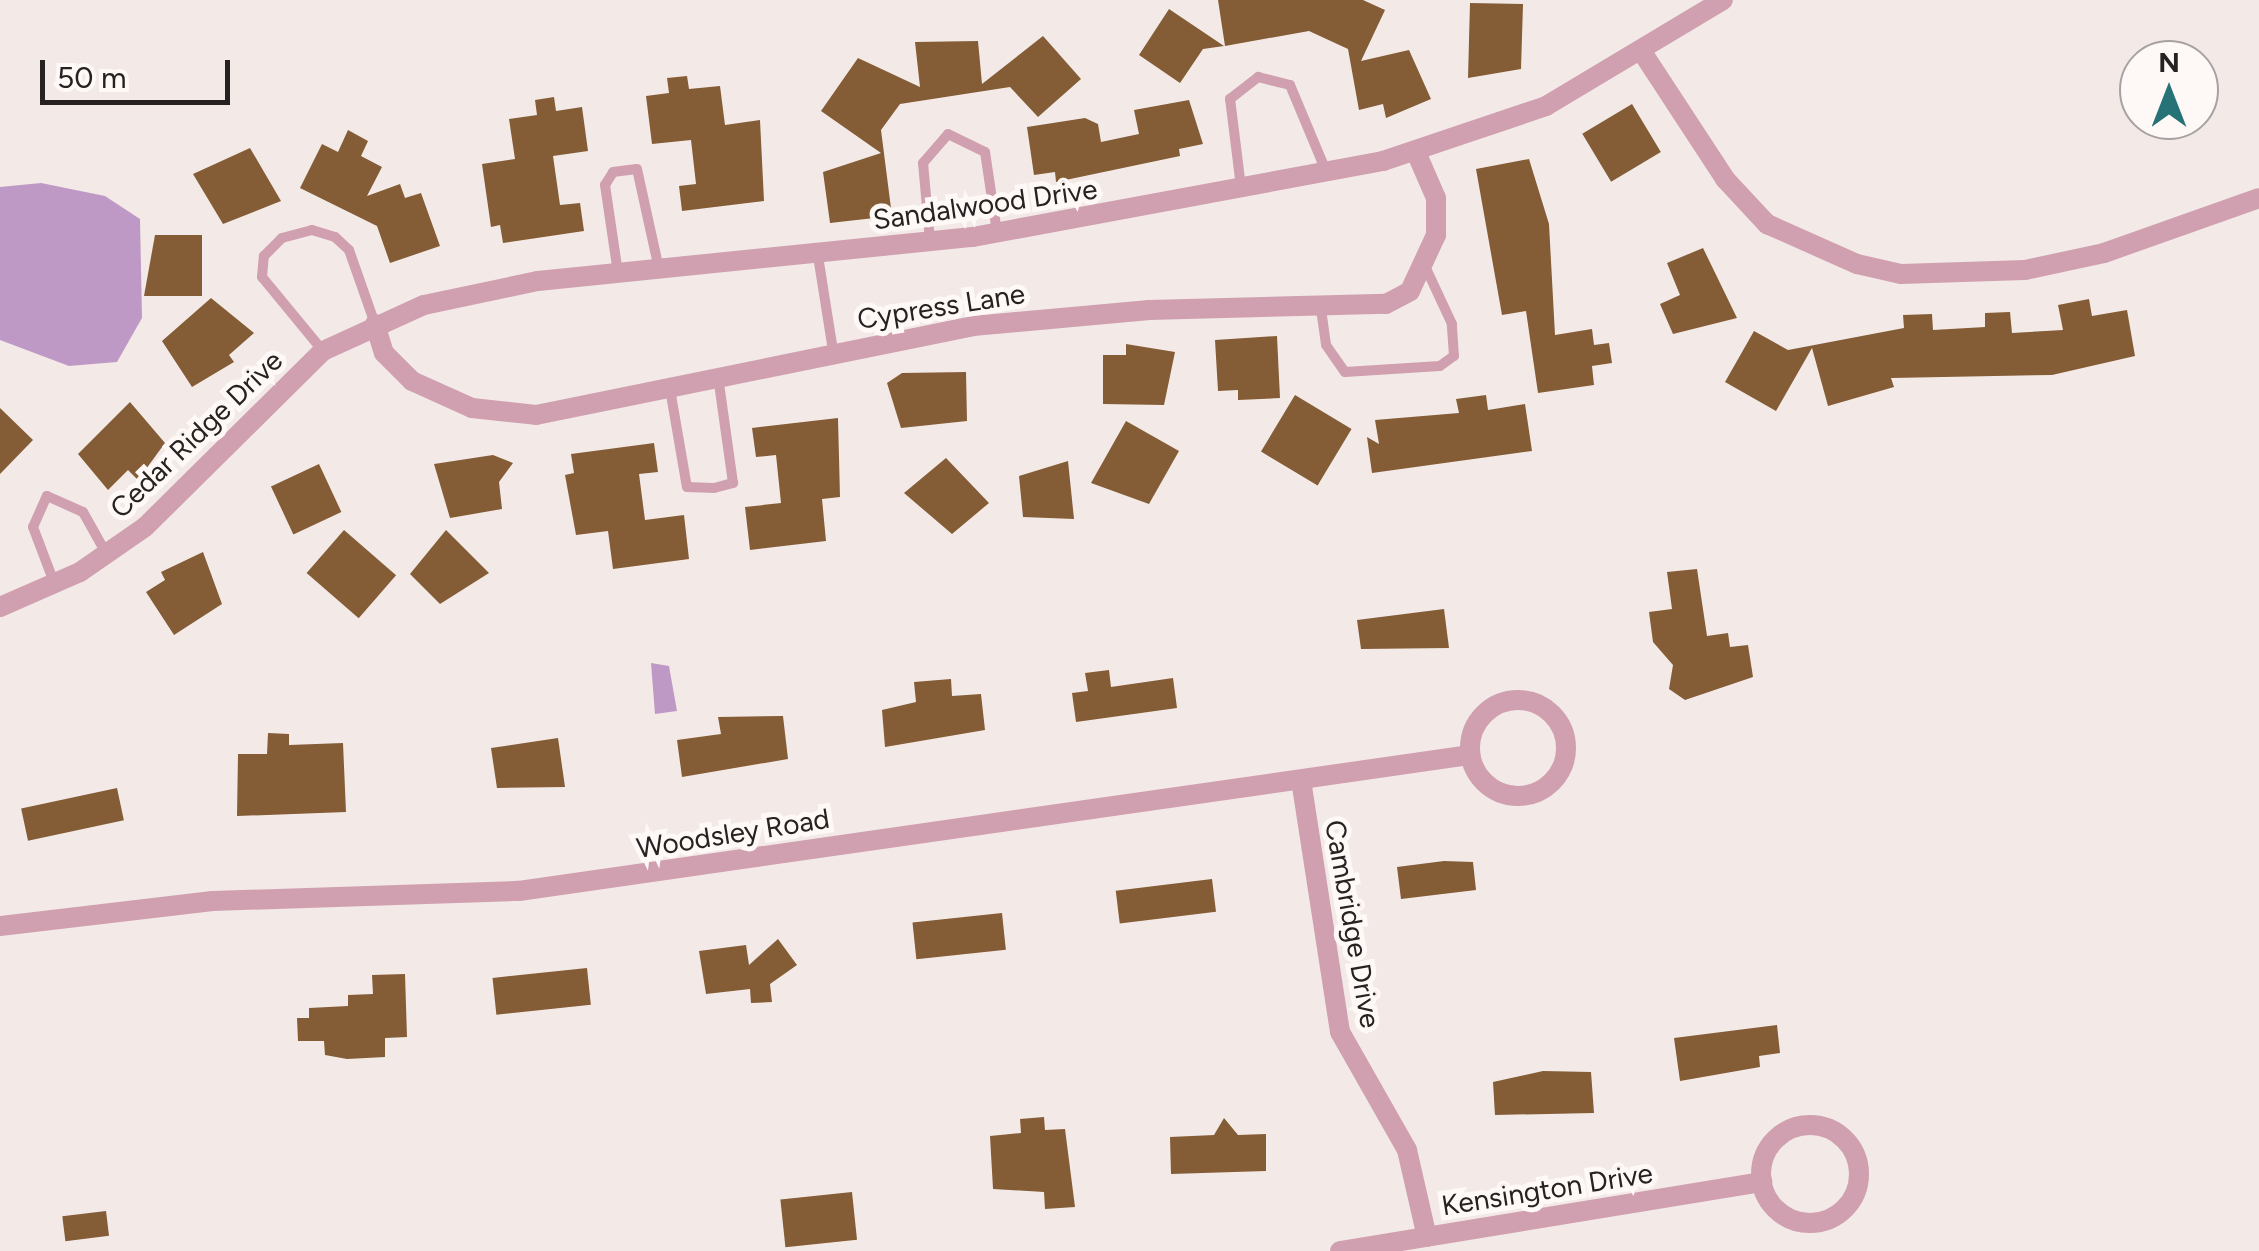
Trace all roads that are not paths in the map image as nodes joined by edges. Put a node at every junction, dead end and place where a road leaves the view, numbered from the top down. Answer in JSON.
{"nodes":[{"id":1,"x":1723,"y":0,"type":"edge"},
{"id":2,"x":1644,"y":55,"type":"junction"},
{"id":3,"x":1416,"y":152,"type":"junction"},
{"id":4,"x":1326,"y":171,"type":"junction"},
{"id":5,"x":1241,"y":188,"type":"junction"},
{"id":6,"x":2259,"y":198,"type":"edge"},
{"id":7,"x":998,"y":232,"type":"junction"},
{"id":8,"x":930,"y":242,"type":"junction"},
{"id":9,"x":818,"y":256,"type":"junction"},
{"id":10,"x":1425,"y":266,"type":"junction"},
{"id":11,"x":659,"y":270,"type":"junction"},
{"id":12,"x":618,"y":274,"type":"junction"},
{"id":13,"x":1321,"y":309,"type":"junction"},
{"id":14,"x":375,"y":324,"type":"junction"},
{"id":15,"x":323,"y":351,"type":"junction"},
{"id":16,"x":833,"y":351,"type":"junction"},
{"id":17,"x":718,"y":376,"type":"junction"},
{"id":18,"x":670,"y":388,"type":"junction"},
{"id":19,"x":107,"y":556,"type":"junction"},
{"id":20,"x":55,"y":585,"type":"junction"},
{"id":21,"x":0,"y":608,"type":"edge"},
{"id":22,"x":1470,"y":755,"type":"junction"},
{"id":23,"x":1301,"y":780,"type":"junction"},
{"id":24,"x":0,"y":926,"type":"edge"},
{"id":25,"x":1762,"y":1182,"type":"junction"},
{"id":26,"x":1427,"y":1237,"type":"junction"},
{"id":27,"x":1340,"y":1251,"type":"edge"}],
"edges":[{"from":1,"to":2,"type":"street","name":"Sandalwood Drive"},
{"from":2,"to":3,"type":"street","name":"Sandalwood Drive"},
{"from":2,"to":6,"type":"street"},
{"from":3,"to":4,"type":"street","name":"Sandalwood Drive"},
{"from":3,"to":10,"type":"street"},
{"from":4,"to":5,"type":"street","name":"Sandalwood Drive"},
{"from":4,"to":5,"type":"lane"},
{"from":5,"to":7,"type":"street","name":"Sandalwood Drive"},
{"from":7,"to":8,"type":"street","name":"Sandalwood Drive"},
{"from":7,"to":8,"type":"lane"},
{"from":8,"to":9,"type":"street","name":"Sandalwood Drive"},
{"from":9,"to":11,"type":"street","name":"Sandalwood Drive"},
{"from":9,"to":16,"type":"lane"},
{"from":10,"to":13,"type":"street","name":"Cypress Lane"},
{"from":10,"to":13,"type":"lane"},
{"from":11,"to":12,"type":"street","name":"Sandalwood Drive"},
{"from":11,"to":12,"type":"lane"},
{"from":12,"to":14,"type":"street","name":"Sandalwood Drive"},
{"from":13,"to":16,"type":"street","name":"Cypress Lane"},
{"from":14,"to":15,"type":"street","name":"Sandalwood Drive"},
{"from":14,"to":15,"type":"lane"},
{"from":14,"to":18,"type":"street","name":"Cypress Lane"},
{"from":15,"to":19,"type":"street","name":"Cedar Ridge Drive"},
{"from":16,"to":17,"type":"street","name":"Cypress Lane"},
{"from":17,"to":18,"type":"street","name":"Cypress Lane"},
{"from":17,"to":18,"type":"lane"},
{"from":19,"to":20,"type":"street","name":"Cedar Ridge Drive"},
{"from":19,"to":20,"type":"lane"},
{"from":20,"to":21,"type":"street","name":"Cedar Ridge Drive"},
{"from":22,"to":22,"type":"street"},
{"from":22,"to":23,"type":"street","name":"Woodsley Road"},
{"from":23,"to":24,"type":"street","name":"Woodsley Road"},
{"from":23,"to":26,"type":"street","name":"Cambridge Drive"},
{"from":25,"to":25,"type":"street"},
{"from":25,"to":26,"type":"street","name":"Kensington Drive"},
{"from":26,"to":27,"type":"street","name":"Kensington Drive"}]}
